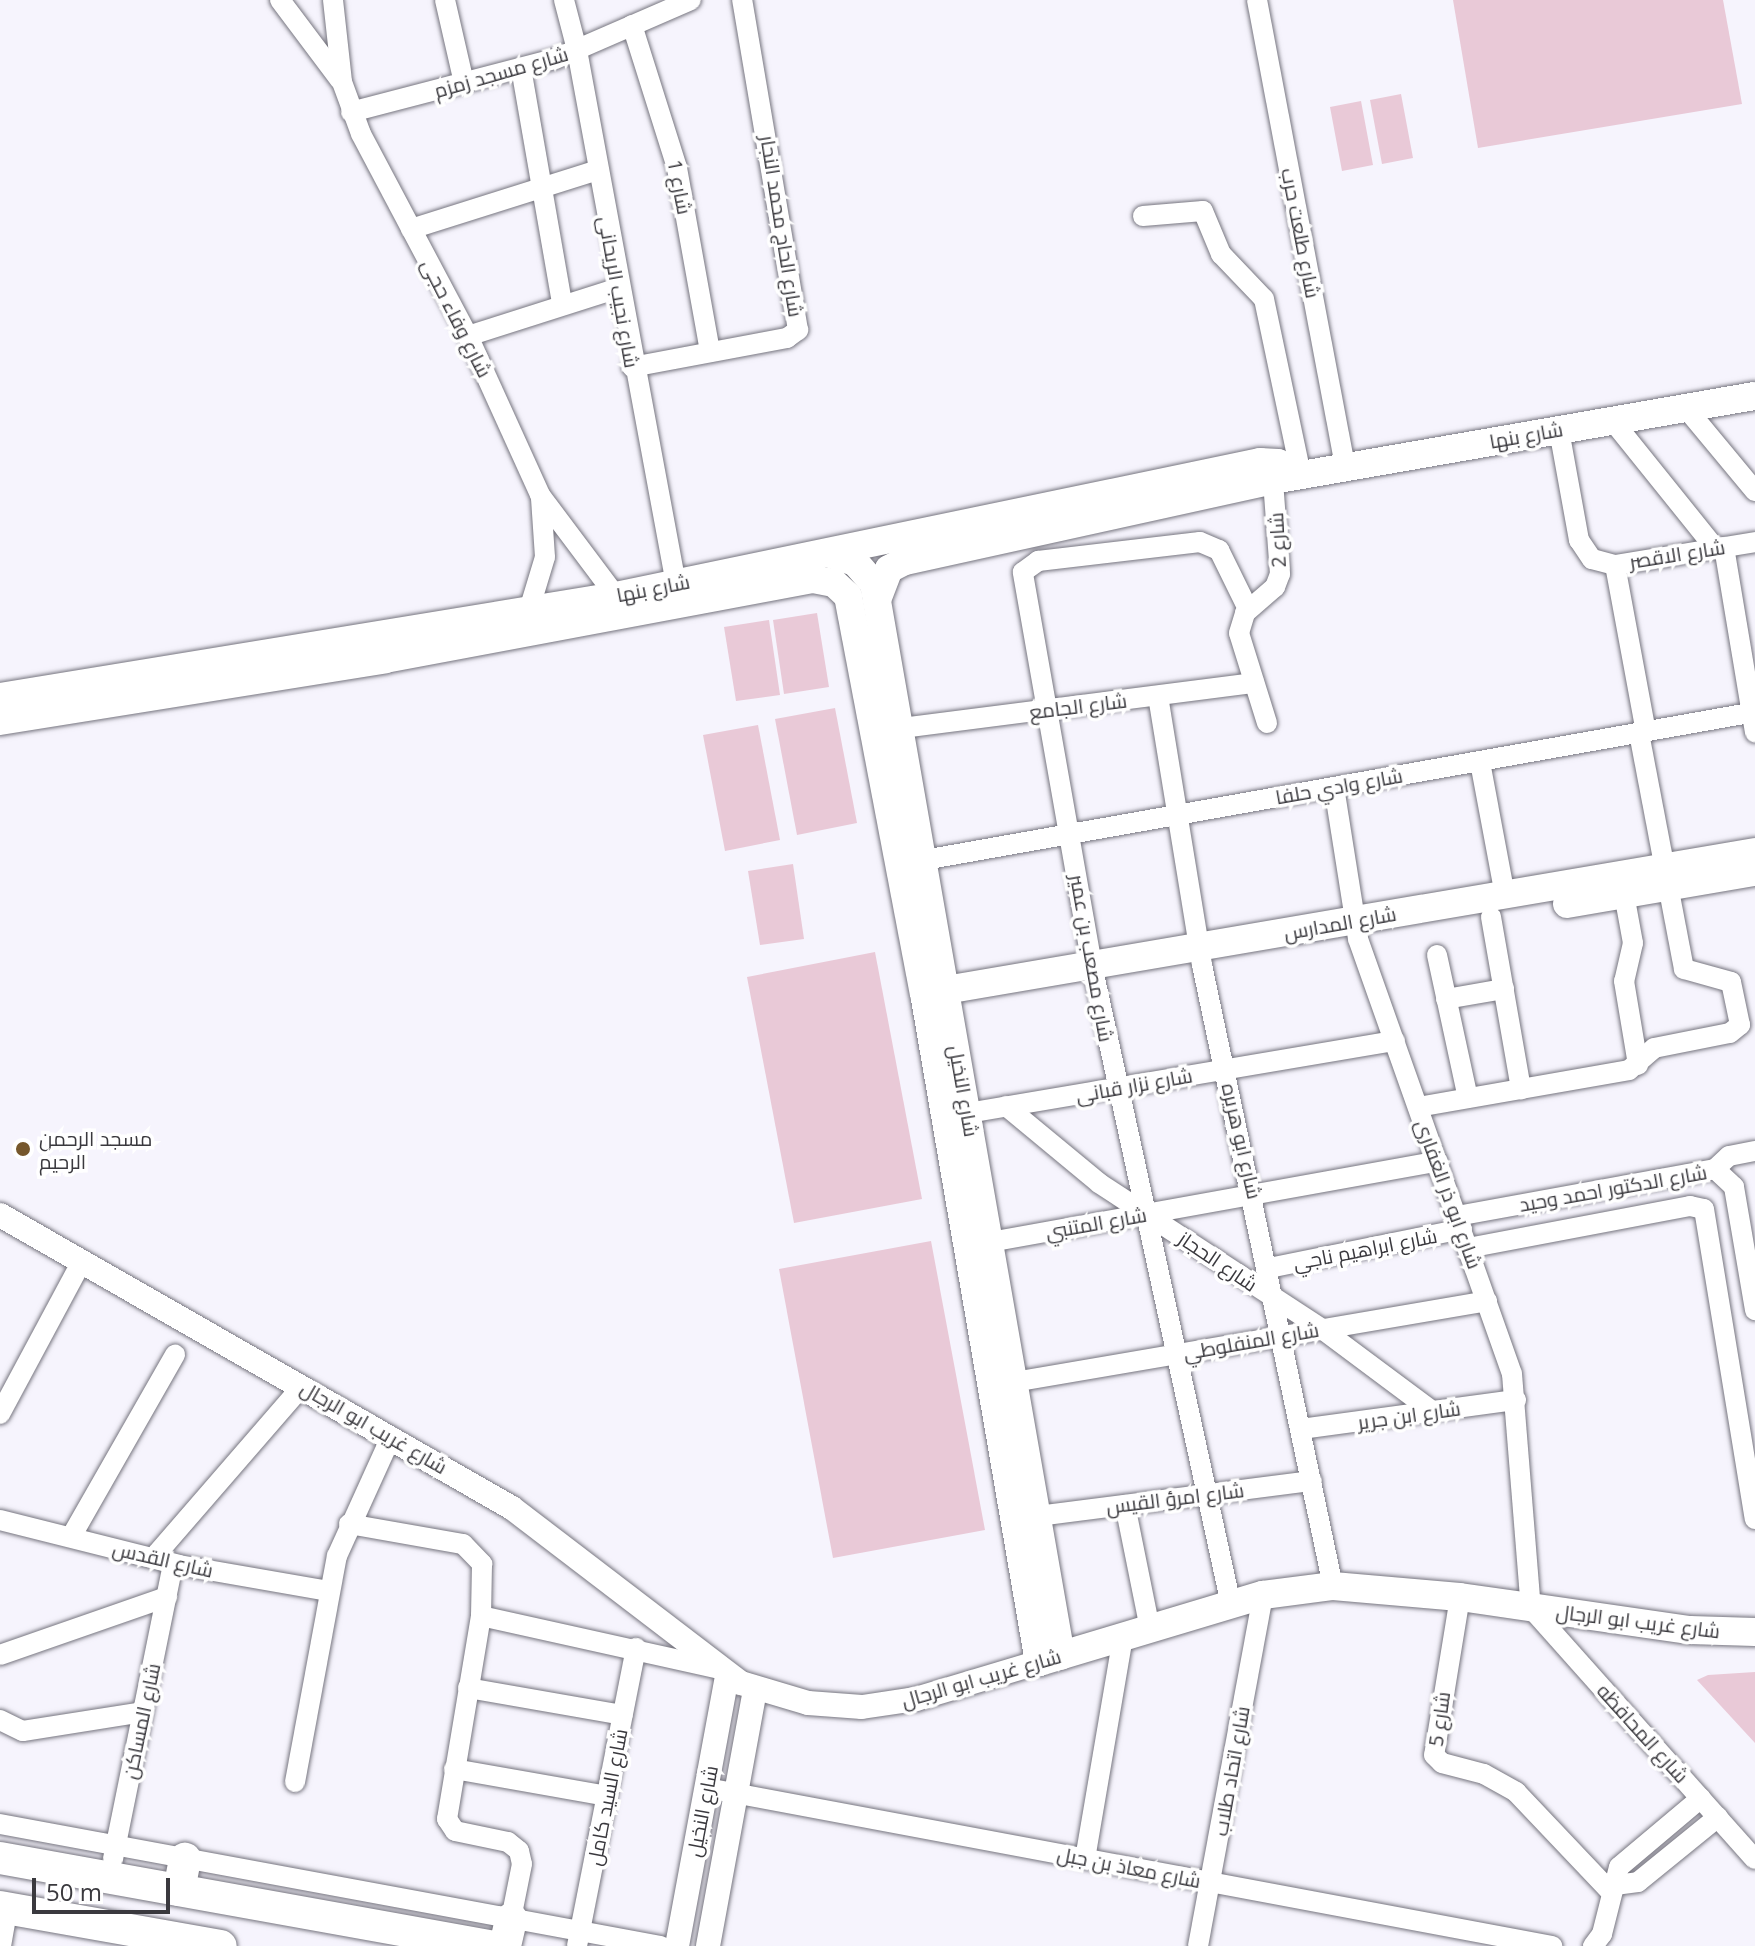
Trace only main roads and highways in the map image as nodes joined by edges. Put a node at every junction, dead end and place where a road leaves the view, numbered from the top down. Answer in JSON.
{"nodes":[{"id":1,"x":1755,"y":396,"type":"edge"},
{"id":2,"x":1290,"y":476,"type":"junction"},
{"id":3,"x":875,"y":543,"type":"junction"},
{"id":4,"x":827,"y":553,"type":"junction"},
{"id":5,"x":889,"y":569,"type":"junction"},
{"id":6,"x":848,"y":596,"type":"joint"},
{"id":7,"x":877,"y":600,"type":"junction"},
{"id":8,"x":622,"y":605,"type":"junction"},
{"id":9,"x":382,"y":648,"type":"junction"},
{"id":10,"x":0,"y":697,"type":"edge"},
{"id":11,"x":0,"y":721,"type":"edge"},
{"id":12,"x":1755,"y":852,"type":"edge"},
{"id":13,"x":1755,"y":872,"type":"edge"},
{"id":14,"x":1665,"y":878,"type":"junction"},
{"id":15,"x":1498,"y":906,"type":"junction"},
{"id":16,"x":937,"y":1000,"type":"junction"},
{"id":17,"x":1755,"y":1632,"type":"edge"},
{"id":18,"x":1050,"y":1659,"type":"junction"},
{"id":19,"x":0,"y":1858,"type":"edge"},
{"id":20,"x":185,"y":1859,"type":"road end"},
{"id":21,"x":179,"y":1890,"type":"junction"},
{"id":22,"x":4,"y":1908,"type":"edge"},
{"id":23,"x":350,"y":1933,"type":"edge"},
{"id":24,"x":387,"y":1937,"type":"edge"},
{"id":25,"x":207,"y":1945,"type":"edge"},
{"id":26,"x":491,"y":1946,"type":"edge"}],
"edges":[{"from":1,"to":2,"type":"main road","name":"شارع بنها"},
{"from":2,"to":3,"type":"main road","name":"شارع بنها"},
{"from":2,"to":5,"type":"main road","name":"شارع بنها"},
{"from":3,"to":4,"type":"main road","name":"شارع بنها"},
{"from":3,"to":5,"type":"main road"},
{"from":4,"to":7,"type":"main road","name":"شارع النخيل"},
{"from":4,"to":8,"type":"main road","name":"شارع بنها"},
{"from":5,"to":7,"type":"main road"},
{"from":6,"to":8,"type":"main road","name":"شارع بنها"},
{"from":6,"to":16,"type":"main road","name":"شارع النخيل"},
{"from":7,"to":16,"type":"main road","name":"شارع النخيل"},
{"from":8,"to":9,"type":"main road","name":"شارع بنها"},
{"from":8,"to":9,"type":"main road","name":"شارع بنها"},
{"from":9,"to":10,"type":"main road","name":"شارع بنها"},
{"from":9,"to":11,"type":"main road","name":"شارع بنها"},
{"from":12,"to":14,"type":"main road","name":"شارع المدارس"},
{"from":13,"to":14,"type":"main road","name":"شارع المدارس"},
{"from":14,"to":15,"type":"main road","name":"شارع المدارس"},
{"from":14,"to":15,"type":"main road","name":"شارع المدارس"},
{"from":15,"to":16,"type":"main road","name":"شارع المدارس"},
{"from":16,"to":18,"type":"main road","name":"شارع النخيل"},
{"from":16,"to":18,"type":"main road","name":"شارع النخيل"},
{"from":17,"to":18,"type":"main road","name":"شارع غريب ابو الرجال"},
{"from":19,"to":21,"type":"main road"},
{"from":20,"to":21,"type":"main road"},
{"from":21,"to":23,"type":"main road"},
{"from":22,"to":25,"type":"main road"},
{"from":23,"to":24,"type":"main road"},
{"from":24,"to":26,"type":"main road"}]}
